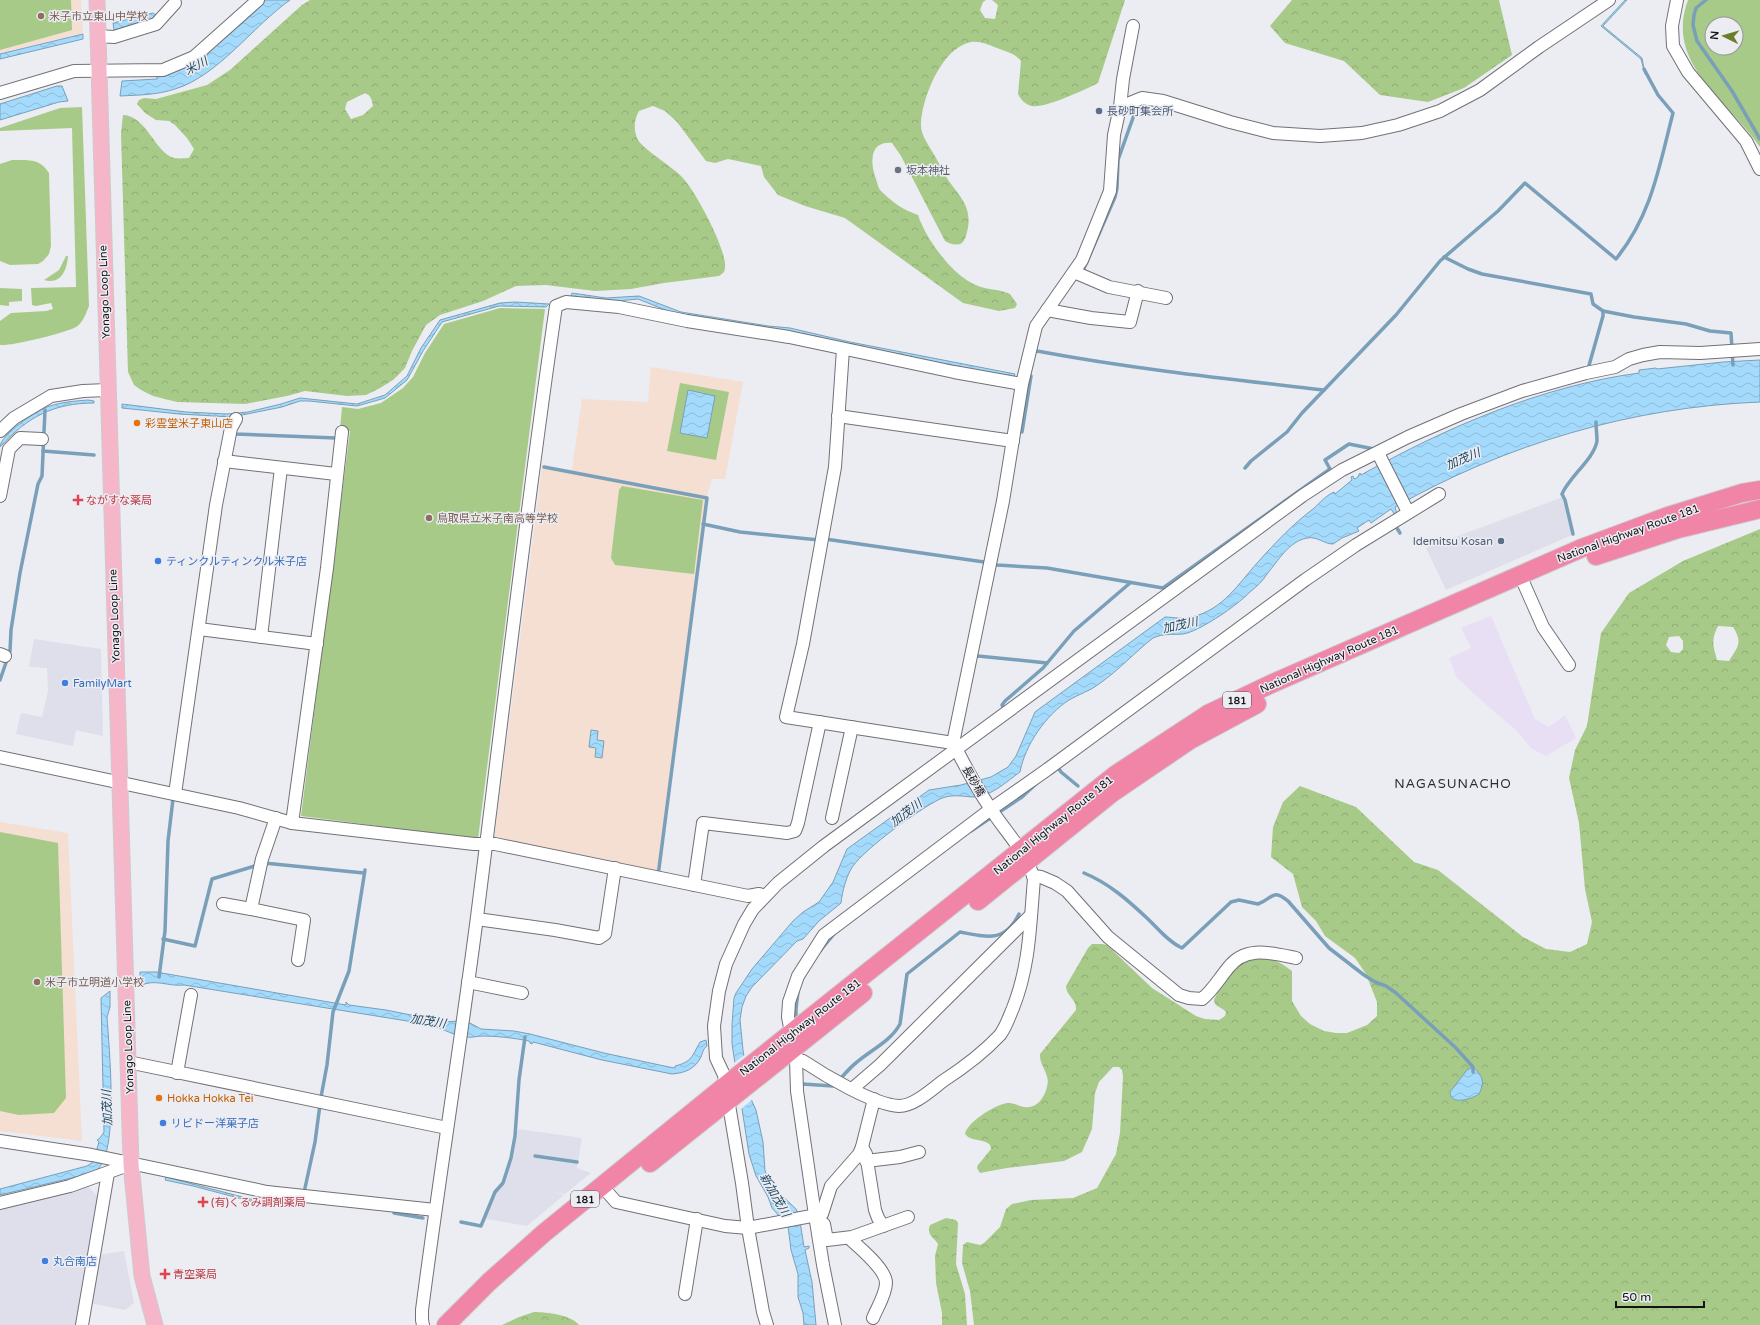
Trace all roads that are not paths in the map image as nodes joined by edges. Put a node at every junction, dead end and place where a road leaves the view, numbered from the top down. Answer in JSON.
{"nodes":[{"id":1,"x":96,"y":0,"type":"edge"},
{"id":2,"x":258,"y":0,"type":"edge"},
{"id":3,"x":1609,"y":0,"type":"edge"},
{"id":4,"x":1677,"y":0,"type":"edge"},
{"id":5,"x":176,"y":1,"type":"edge"},
{"id":6,"x":1133,"y":26,"type":"dead end"},
{"id":7,"x":97,"y":36,"type":"junction"},
{"id":8,"x":98,"y":71,"type":"junction"},
{"id":9,"x":0,"y":93,"type":"edge"},
{"id":10,"x":1120,"y":107,"type":"junction"},
{"id":11,"x":1760,"y":169,"type":"edge"},
{"id":12,"x":1074,"y":272,"type":"junction"},
{"id":13,"x":1138,"y":292,"type":"junction"},
{"id":14,"x":1166,"y":298,"type":"dead end"},
{"id":15,"x":1047,"y":310,"type":"junction"},
{"id":16,"x":843,"y":349,"type":"junction"},
{"id":17,"x":1760,"y":349,"type":"edge"},
{"id":18,"x":1022,"y":384,"type":"junction"},
{"id":19,"x":107,"y":390,"type":"junction"},
{"id":20,"x":838,"y":416,"type":"junction"},
{"id":21,"x":236,"y":419,"type":"dead end"},
{"id":22,"x":0,"y":431,"type":"edge"},
{"id":23,"x":342,"y":432,"type":"dead end"},
{"id":24,"x":42,"y":439,"type":"dead end"},
{"id":25,"x":1012,"y":441,"type":"junction"},
{"id":26,"x":1379,"y":456,"type":"junction"},
{"id":27,"x":224,"y":461,"type":"junction"},
{"id":28,"x":281,"y":468,"type":"junction"},
{"id":29,"x":336,"y":474,"type":"junction"},
{"id":30,"x":1760,"y":490,"type":"edge"},
{"id":31,"x":1439,"y":494,"type":"dead end"},
{"id":32,"x":0,"y":496,"type":"edge"},
{"id":33,"x":1405,"y":507,"type":"junction"},
{"id":34,"x":1760,"y":509,"type":"edge"},
{"id":35,"x":1522,"y":580,"type":"junction"},
{"id":36,"x":199,"y":628,"type":"junction"},
{"id":37,"x":261,"y":637,"type":"junction"},
{"id":38,"x":317,"y":644,"type":"junction"},
{"id":39,"x":1569,"y":665,"type":"dead end"},
{"id":40,"x":820,"y":722,"type":"junction"},
{"id":41,"x":852,"y":727,"type":"junction"},
{"id":42,"x":956,"y":749,"type":"junction"},
{"id":43,"x":0,"y":756,"type":"edge"},
{"id":44,"x":119,"y":782,"type":"junction"},
{"id":45,"x":175,"y":794,"type":"junction"},
{"id":46,"x":990,"y":808,"type":"junction"},
{"id":47,"x":276,"y":818,"type":"junction"},
{"id":48,"x":832,"y":818,"type":"dead end"},
{"id":49,"x":292,"y":823,"type":"junction"},
{"id":50,"x":486,"y":845,"type":"junction"},
{"id":51,"x":1027,"y":863,"type":"junction"},
{"id":52,"x":615,"y":868,"type":"junction"},
{"id":53,"x":694,"y":885,"type":"junction"},
{"id":54,"x":765,"y":896,"type":"junction"},
{"id":55,"x":223,"y":904,"type":"dead end"},
{"id":56,"x":251,"y":909,"type":"junction"},
{"id":57,"x":1031,"y":915,"type":"junction"},
{"id":58,"x":476,"y":919,"type":"junction"},
{"id":59,"x":1296,"y":958,"type":"dead end"},
{"id":60,"x":298,"y":960,"type":"dead end"},
{"id":61,"x":468,"y":982,"type":"junction"},
{"id":62,"x":522,"y":993,"type":"dead end"},
{"id":63,"x":190,"y":995,"type":"dead end"},
{"id":64,"x":794,"y":1046,"type":"junction"},
{"id":65,"x":128,"y":1062,"type":"junction"},
{"id":66,"x":177,"y":1073,"type":"junction"},
{"id":67,"x":852,"y":1089,"type":"junction"},
{"id":68,"x":729,"y":1091,"type":"junction"},
{"id":69,"x":874,"y":1099,"type":"junction"},
{"id":70,"x":447,"y":1128,"type":"junction"},
{"id":71,"x":0,"y":1141,"type":"edge"},
{"id":72,"x":862,"y":1147,"type":"junction"},
{"id":73,"x":919,"y":1152,"type":"dead end"},
{"id":74,"x":866,"y":1161,"type":"junction"},
{"id":75,"x":131,"y":1164,"type":"junction"},
{"id":76,"x":108,"y":1173,"type":"junction"},
{"id":77,"x":606,"y":1190,"type":"junction"},
{"id":78,"x":0,"y":1203,"type":"edge"},
{"id":79,"x":435,"y":1210,"type":"junction"},
{"id":80,"x":815,"y":1216,"type":"junction"},
{"id":81,"x":908,"y":1217,"type":"dead end"},
{"id":82,"x":697,"y":1219,"type":"junction"},
{"id":83,"x":883,"y":1226,"type":"junction"},
{"id":84,"x":750,"y":1227,"type":"junction"},
{"id":85,"x":849,"y":1238,"type":"junction"},
{"id":86,"x":685,"y":1294,"type":"dead end"},
{"id":87,"x":873,"y":1318,"type":"dead end"},
{"id":88,"x":82,"y":1325,"type":"edge"},
{"id":89,"x":155,"y":1325,"type":"edge"},
{"id":90,"x":424,"y":1325,"type":"edge"},
{"id":91,"x":446,"y":1325,"type":"edge"},
{"id":92,"x":456,"y":1325,"type":"edge"},
{"id":93,"x":767,"y":1325,"type":"edge"},
{"id":94,"x":835,"y":1325,"type":"edge"}],
"edges":[{"from":1,"to":7,"type":"main road","name":"Yonago Loop Line"},
{"from":2,"to":8,"type":"street"},
{"from":3,"to":10,"type":"street"},
{"from":4,"to":11,"type":"street"},
{"from":5,"to":7,"type":"street"},
{"from":6,"to":10,"type":"street"},
{"from":7,"to":8,"type":"main road","name":"Yonago Loop Line"},
{"from":8,"to":9,"type":"street"},
{"from":8,"to":19,"type":"main road","name":"Yonago Loop Line"},
{"from":10,"to":12,"type":"street"},
{"from":12,"to":13,"type":"street"},
{"from":12,"to":15,"type":"street"},
{"from":13,"to":14,"type":"street"},
{"from":13,"to":15,"type":"street"},
{"from":15,"to":18,"type":"street"},
{"from":16,"to":18,"type":"street"},
{"from":16,"to":20,"type":"street"},
{"from":16,"to":50,"type":"street"},
{"from":17,"to":26,"type":"street"},
{"from":18,"to":25,"type":"street"},
{"from":19,"to":22,"type":"street"},
{"from":19,"to":44,"type":"main road","name":"Yonago Loop Line"},
{"from":20,"to":25,"type":"street"},
{"from":20,"to":40,"type":"street"},
{"from":21,"to":27,"type":"street"},
{"from":23,"to":29,"type":"street"},
{"from":24,"to":32,"type":"street"},
{"from":25,"to":42,"type":"street"},
{"from":26,"to":33,"type":"street"},
{"from":26,"to":42,"type":"street"},
{"from":27,"to":28,"type":"street"},
{"from":27,"to":36,"type":"street"},
{"from":28,"to":29,"type":"street"},
{"from":28,"to":37,"type":"street"},
{"from":29,"to":38,"type":"street"},
{"from":30,"to":35,"type":"highway","name":"National Highway Route 181","number":"181"},
{"from":31,"to":33,"type":"street"},
{"from":33,"to":46,"type":"street"},
{"from":34,"to":35,"type":"highway","name":"National Highway Route 181","number":"181"},
{"from":35,"to":39,"type":"street"},
{"from":35,"to":51,"type":"highway","name":"National Highway Route 181","number":"181"},
{"from":36,"to":37,"type":"street"},
{"from":36,"to":45,"type":"street"},
{"from":37,"to":38,"type":"street"},
{"from":38,"to":49,"type":"street"},
{"from":40,"to":41,"type":"street"},
{"from":40,"to":53,"type":"street"},
{"from":41,"to":42,"type":"street"},
{"from":41,"to":48,"type":"street"},
{"from":42,"to":46,"type":"street","name":"長砂橋"},
{"from":42,"to":54,"type":"street"},
{"from":43,"to":44,"type":"street"},
{"from":44,"to":45,"type":"street"},
{"from":44,"to":65,"type":"main road","name":"Yonago Loop Line"},
{"from":45,"to":47,"type":"street"},
{"from":46,"to":51,"type":"street","name":"長砂橋"},
{"from":46,"to":64,"type":"street"},
{"from":47,"to":49,"type":"street"},
{"from":47,"to":56,"type":"street"},
{"from":49,"to":50,"type":"street"},
{"from":50,"to":52,"type":"street"},
{"from":50,"to":58,"type":"street"},
{"from":51,"to":57,"type":"street"},
{"from":51,"to":59,"type":"street"},
{"from":51,"to":64,"type":"highway","name":"National Highway Route 181","number":"181"},
{"from":52,"to":53,"type":"street"},
{"from":52,"to":58,"type":"street"},
{"from":53,"to":54,"type":"street"},
{"from":54,"to":68,"type":"street"},
{"from":55,"to":56,"type":"street"},
{"from":56,"to":60,"type":"street"},
{"from":57,"to":67,"type":"street"},
{"from":57,"to":69,"type":"street"},
{"from":58,"to":61,"type":"street"},
{"from":61,"to":62,"type":"street"},
{"from":61,"to":70,"type":"street"},
{"from":63,"to":66,"type":"street"},
{"from":64,"to":67,"type":"street"},
{"from":64,"to":68,"type":"highway","name":"National Highway Route 181","number":"181"},
{"from":64,"to":80,"type":"street"},
{"from":65,"to":66,"type":"street"},
{"from":65,"to":75,"type":"main road","name":"Yonago Loop Line"},
{"from":66,"to":70,"type":"street"},
{"from":67,"to":69,"type":"street"},
{"from":68,"to":77,"type":"highway","name":"National Highway Route 181","number":"181"},
{"from":68,"to":84,"type":"street"},
{"from":69,"to":72,"type":"street"},
{"from":70,"to":79,"type":"street"},
{"from":71,"to":75,"type":"street"},
{"from":72,"to":74,"type":"street"},
{"from":72,"to":80,"type":"street"},
{"from":73,"to":74,"type":"street"},
{"from":74,"to":83,"type":"street"},
{"from":75,"to":76,"type":"street"},
{"from":75,"to":79,"type":"street"},
{"from":75,"to":89,"type":"main road","name":"Yonago Loop Line"},
{"from":76,"to":78,"type":"street"},
{"from":76,"to":88,"type":"street"},
{"from":77,"to":82,"type":"street"},
{"from":77,"to":91,"type":"highway","name":"National Highway Route 181","number":"181"},
{"from":77,"to":92,"type":"highway","name":"National Highway Route 181","number":"181"},
{"from":79,"to":90,"type":"street"},
{"from":80,"to":84,"type":"street"},
{"from":80,"to":85,"type":"street"},
{"from":80,"to":94,"type":"street"},
{"from":81,"to":83,"type":"street"},
{"from":82,"to":84,"type":"street"},
{"from":82,"to":86,"type":"street"},
{"from":83,"to":85,"type":"street"},
{"from":84,"to":93,"type":"street"},
{"from":85,"to":87,"type":"street"}]}
